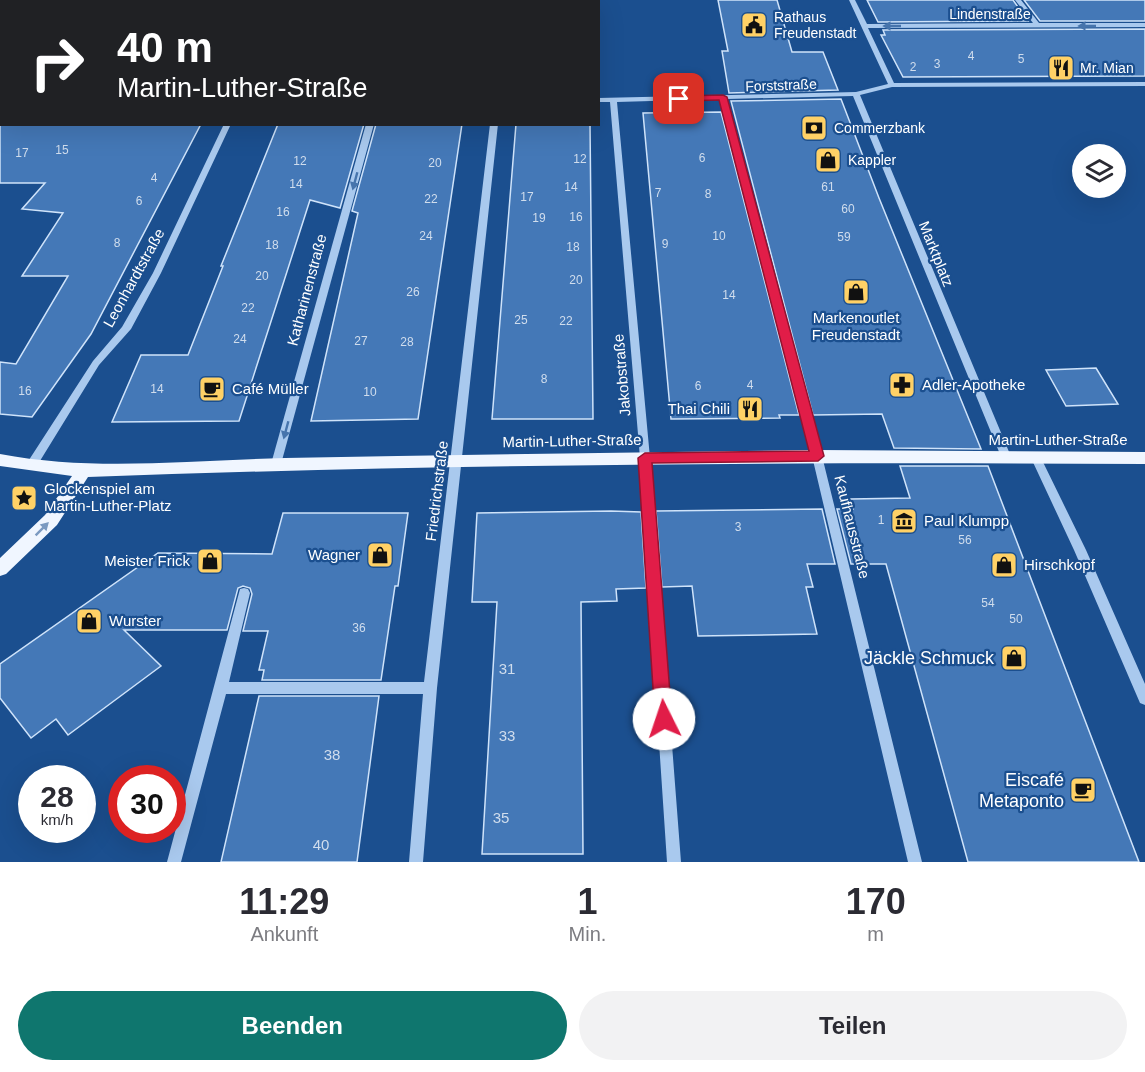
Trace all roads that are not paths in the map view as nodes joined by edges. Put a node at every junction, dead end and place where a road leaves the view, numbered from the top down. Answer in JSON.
{"nodes":[{"id":1,"x":852,"y":0,"type":"edge"},
{"id":2,"x":1018,"y":0,"type":"edge"},
{"id":3,"x":1145,"y":25,"type":"edge"},
{"id":4,"x":864,"y":26,"type":"junction"},
{"id":5,"x":1038,"y":26,"type":"junction"},
{"id":6,"x":1145,"y":84,"type":"edge"},
{"id":7,"x":892,"y":85,"type":"junction"},
{"id":8,"x":855,"y":94,"type":"junction"},
{"id":9,"x":723,"y":97,"type":"junction"},
{"id":10,"x":600,"y":100,"type":"edge"},
{"id":11,"x":613,"y":100,"type":"junction"},
{"id":12,"x":227,"y":126,"type":"edge"},
{"id":13,"x":369,"y":126,"type":"edge"},
{"id":14,"x":494,"y":126,"type":"edge"},
{"id":15,"x":818,"y":456,"type":"junction"},
{"id":16,"x":645,"y":458,"type":"junction"},
{"id":17,"x":1036,"y":458,"type":"junction"},
{"id":18,"x":1145,"y":458,"type":"edge"},
{"id":19,"x":1007,"y":459,"type":"junction"},
{"id":20,"x":0,"y":460,"type":"edge"},
{"id":21,"x":457,"y":461,"type":"junction"},
{"id":22,"x":276,"y":464,"type":"junction"},
{"id":23,"x":31,"y":466,"type":"junction"},
{"id":24,"x":83,"y":471,"type":"junction"},
{"id":25,"x":0,"y":569,"type":"edge"},
{"id":26,"x":244,"y":593,"type":"dead end"},
{"id":27,"x":221,"y":688,"type":"junction"},
{"id":28,"x":430,"y":688,"type":"junction"},
{"id":29,"x":1145,"y":699,"type":"edge"},
{"id":30,"x":174,"y":862,"type":"edge"},
{"id":31,"x":416,"y":862,"type":"edge"},
{"id":32,"x":674,"y":862,"type":"edge"},
{"id":33,"x":915,"y":862,"type":"edge"}],
"edges":[{"from":1,"to":4,"type":"street"},
{"from":2,"to":5,"type":"street"},
{"from":3,"to":5,"type":"street","name":"Lindenstraße","one_way":true},
{"from":5,"to":4,"type":"street","name":"Lindenstraße","one_way":true},
{"from":4,"to":7,"type":"street"},
{"from":6,"to":7,"type":"street"},
{"from":7,"to":8,"type":"street"},
{"from":8,"to":9,"type":"street","name":"Forststraße"},
{"from":8,"to":19,"type":"street","name":"Marktplatz"},
{"from":9,"to":11,"type":"street","name":"Forststraße"},
{"from":9,"to":15,"type":"street","name":"Kaufhausstraße"},
{"from":10,"to":11,"type":"street","name":"Forststraße"},
{"from":11,"to":16,"type":"street","name":"Jakobstraße"},
{"from":12,"to":23,"type":"street","name":"Leonhardtstraße"},
{"from":13,"to":22,"type":"street","name":"Katharinenstraße","one_way":true},
{"from":14,"to":21,"type":"street","name":"Friedrichstraße"},
{"from":15,"to":16,"type":"main road","name":"Martin-Luther-Straße"},
{"from":15,"to":19,"type":"main road","name":"Martin-Luther-Straße"},
{"from":15,"to":33,"type":"street","name":"Kaufhausstraße"},
{"from":16,"to":21,"type":"main road","name":"Martin-Luther-Straße"},
{"from":16,"to":32,"type":"street","name":"Jakobstraße"},
{"from":17,"to":18,"type":"main road","name":"Martin-Luther-Straße"},
{"from":17,"to":19,"type":"main road","name":"Martin-Luther-Straße"},
{"from":17,"to":29,"type":"street"},
{"from":20,"to":23,"type":"main road","name":"Martin-Luther-Straße"},
{"from":21,"to":22,"type":"main road","name":"Martin-Luther-Straße"},
{"from":21,"to":28,"type":"street","name":"Friedrichstraße"},
{"from":22,"to":24,"type":"main road","name":"Martin-Luther-Straße"},
{"from":23,"to":24,"type":"main road","name":"Martin-Luther-Straße"},
{"from":25,"to":24,"type":"main road","one_way":true},
{"from":26,"to":27,"type":"street"},
{"from":27,"to":28,"type":"street"},
{"from":27,"to":30,"type":"street"},
{"from":28,"to":31,"type":"street","name":"Friedrichstraße"}]}
